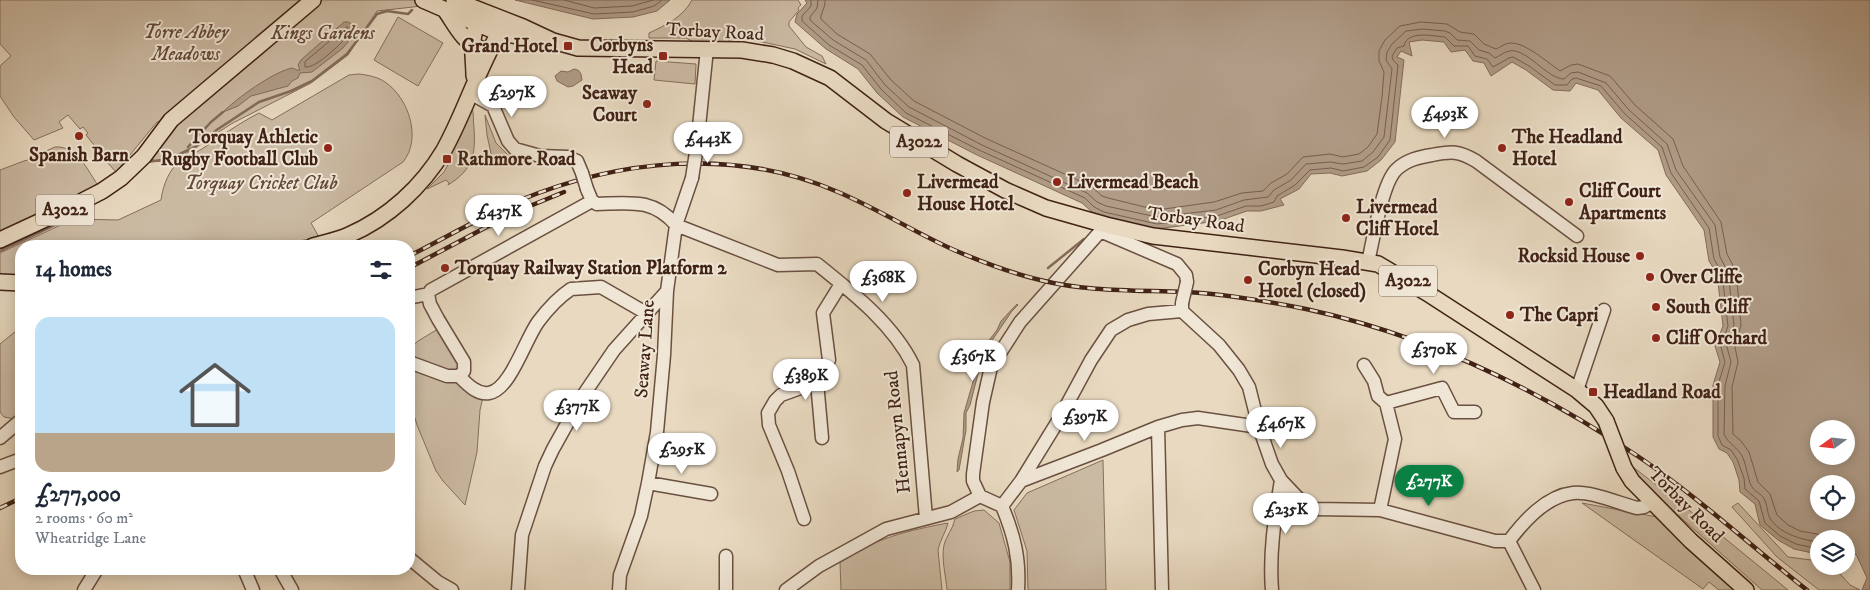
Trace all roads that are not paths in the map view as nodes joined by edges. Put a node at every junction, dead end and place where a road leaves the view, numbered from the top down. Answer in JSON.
{"nodes":[{"id":1,"x":313,"y":0,"type":"edge"},
{"id":2,"x":423,"y":0,"type":"edge"},
{"id":3,"x":449,"y":5,"type":"edge"},
{"id":4,"x":481,"y":18,"type":"junction"},
{"id":5,"x":499,"y":33,"type":"junction"},
{"id":6,"x":552,"y":41,"type":"junction"},
{"id":7,"x":472,"y":46,"type":"junction"},
{"id":8,"x":707,"y":49,"type":"junction"},
{"id":9,"x":488,"y":53,"type":"junction"},
{"id":10,"x":470,"y":92,"type":"junction"},
{"id":11,"x":589,"y":195,"type":"junction"},
{"id":12,"x":676,"y":225,"type":"junction"},
{"id":13,"x":1103,"y":228,"type":"junction"},
{"id":14,"x":1577,"y":236,"type":"dead end"},
{"id":15,"x":0,"y":240,"type":"edge"},
{"id":16,"x":333,"y":240,"type":"edge"},
{"id":17,"x":1368,"y":262,"type":"junction"},
{"id":18,"x":0,"y":282,"type":"edge"},
{"id":19,"x":15,"y":283,"type":"edge"},
{"id":20,"x":841,"y":284,"type":"junction"},
{"id":21,"x":667,"y":291,"type":"junction"},
{"id":22,"x":428,"y":294,"type":"junction"},
{"id":23,"x":415,"y":297,"type":"edge"},
{"id":24,"x":1182,"y":307,"type":"junction"},
{"id":25,"x":1604,"y":310,"type":"dead end"},
{"id":26,"x":646,"y":313,"type":"junction"},
{"id":27,"x":415,"y":364,"type":"edge"},
{"id":28,"x":1364,"y":365,"type":"dead end"},
{"id":29,"x":459,"y":376,"type":"junction"},
{"id":30,"x":817,"y":382,"type":"junction"},
{"id":31,"x":1577,"y":390,"type":"junction"},
{"id":32,"x":1386,"y":403,"type":"junction"},
{"id":33,"x":1475,"y":412,"type":"dead end"},
{"id":34,"x":15,"y":425,"type":"edge"},
{"id":35,"x":1158,"y":427,"type":"junction"},
{"id":36,"x":1259,"y":427,"type":"junction"},
{"id":37,"x":0,"y":438,"type":"edge"},
{"id":38,"x":822,"y":438,"type":"dead end"},
{"id":39,"x":15,"y":461,"type":"edge"},
{"id":40,"x":0,"y":467,"type":"edge"},
{"id":41,"x":1281,"y":480,"type":"junction"},
{"id":42,"x":1020,"y":481,"type":"junction"},
{"id":43,"x":648,"y":483,"type":"junction"},
{"id":44,"x":711,"y":494,"type":"dead end"},
{"id":45,"x":980,"y":496,"type":"junction"},
{"id":46,"x":1654,"y":502,"type":"junction"},
{"id":47,"x":1002,"y":506,"type":"junction"},
{"id":48,"x":1380,"y":510,"type":"junction"},
{"id":49,"x":926,"y":518,"type":"junction"},
{"id":50,"x":804,"y":519,"type":"dead end"},
{"id":51,"x":1508,"y":541,"type":"junction"},
{"id":52,"x":726,"y":556,"type":"dead end"},
{"id":53,"x":415,"y":563,"type":"edge"},
{"id":54,"x":93,"y":575,"type":"edge"},
{"id":55,"x":247,"y":575,"type":"edge"},
{"id":56,"x":283,"y":575,"type":"edge"},
{"id":57,"x":788,"y":589,"type":"edge"},
{"id":58,"x":84,"y":590,"type":"edge"},
{"id":59,"x":253,"y":590,"type":"edge"},
{"id":60,"x":292,"y":590,"type":"edge"},
{"id":61,"x":452,"y":590,"type":"edge"},
{"id":62,"x":518,"y":590,"type":"edge"},
{"id":63,"x":619,"y":590,"type":"edge"},
{"id":64,"x":726,"y":590,"type":"edge"},
{"id":65,"x":1018,"y":590,"type":"edge"},
{"id":66,"x":1162,"y":590,"type":"edge"},
{"id":67,"x":1272,"y":590,"type":"edge"},
{"id":68,"x":1534,"y":590,"type":"edge"},
{"id":69,"x":1746,"y":590,"type":"edge"}],
"edges":[{"from":1,"to":15,"type":"main road","number":"A3022"},
{"from":2,"to":3,"type":"main road","name":"Torbay Road","number":"A3022"},
{"from":3,"to":4,"type":"main road","name":"Torbay Road","number":"A3022"},
{"from":3,"to":7,"type":"main road"},
{"from":4,"to":5,"type":"main road"},
{"from":4,"to":6,"type":"main road","name":"Torbay Road","number":"A3022"},
{"from":4,"to":7,"type":"main road"},
{"from":5,"to":6,"type":"main road","name":"Torbay Road","number":"A3022"},
{"from":5,"to":9,"type":"main road"},
{"from":6,"to":8,"type":"main road","name":"Torbay Road","number":"A3022"},
{"from":7,"to":9,"type":"main road"},
{"from":7,"to":10,"type":"main road"},
{"from":8,"to":12,"type":"street","name":"Seaway Lane","bridge":true},
{"from":8,"to":13,"type":"main road","name":"Torbay Road","number":"A3022"},
{"from":9,"to":10,"type":"main road"},
{"from":10,"to":11,"type":"street","bridge":true},
{"from":10,"to":16,"type":"main road"},
{"from":11,"to":12,"type":"street","name":"Hennapyn Road"},
{"from":11,"to":22,"type":"street"},
{"from":12,"to":20,"type":"street","name":"Hennapyn Road"},
{"from":12,"to":21,"type":"street","name":"Seaway Lane"},
{"from":13,"to":17,"type":"main road","name":"Torbay Road","number":"A3022"},
{"from":13,"to":24,"type":"street","bridge":true},
{"from":13,"to":45,"type":"street"},
{"from":14,"to":17,"type":"street"},
{"from":17,"to":31,"type":"main road","name":"Torbay Road","number":"A3022"},
{"from":18,"to":19,"type":"main road"},
{"from":20,"to":30,"type":"street"},
{"from":20,"to":49,"type":"street","name":"Hennapyn Road"},
{"from":21,"to":26,"type":"street"},
{"from":21,"to":43,"type":"street","name":"Seaway Lane"},
{"from":22,"to":23,"type":"street"},
{"from":22,"to":29,"type":"street"},
{"from":24,"to":36,"type":"street"},
{"from":24,"to":42,"type":"street"},
{"from":25,"to":31,"type":"street"},
{"from":26,"to":29,"type":"street"},
{"from":26,"to":62,"type":"street"},
{"from":27,"to":29,"type":"street"},
{"from":28,"to":32,"type":"street"},
{"from":30,"to":38,"type":"street"},
{"from":30,"to":50,"type":"street"},
{"from":31,"to":46,"type":"main road","name":"Torbay Road","number":"A3022","bridge":true},
{"from":32,"to":33,"type":"street"},
{"from":32,"to":48,"type":"street"},
{"from":34,"to":37,"type":"street"},
{"from":35,"to":36,"type":"street"},
{"from":35,"to":42,"type":"street"},
{"from":35,"to":66,"type":"street"},
{"from":36,"to":41,"type":"street"},
{"from":39,"to":40,"type":"street"},
{"from":41,"to":48,"type":"street"},
{"from":41,"to":67,"type":"street"},
{"from":42,"to":47,"type":"street"},
{"from":43,"to":44,"type":"street"},
{"from":43,"to":63,"type":"street","name":"Seaway Lane"},
{"from":45,"to":47,"type":"street"},
{"from":45,"to":49,"type":"street"},
{"from":46,"to":51,"type":"street"},
{"from":46,"to":69,"type":"main road","name":"Torbay Road","number":"A3022"},
{"from":47,"to":65,"type":"street"},
{"from":48,"to":51,"type":"street"},
{"from":49,"to":57,"type":"street"},
{"from":51,"to":68,"type":"street"},
{"from":52,"to":64,"type":"street"},
{"from":53,"to":61,"type":"street"},
{"from":54,"to":58,"type":"street"},
{"from":55,"to":59,"type":"street"},
{"from":56,"to":60,"type":"street"}]}
